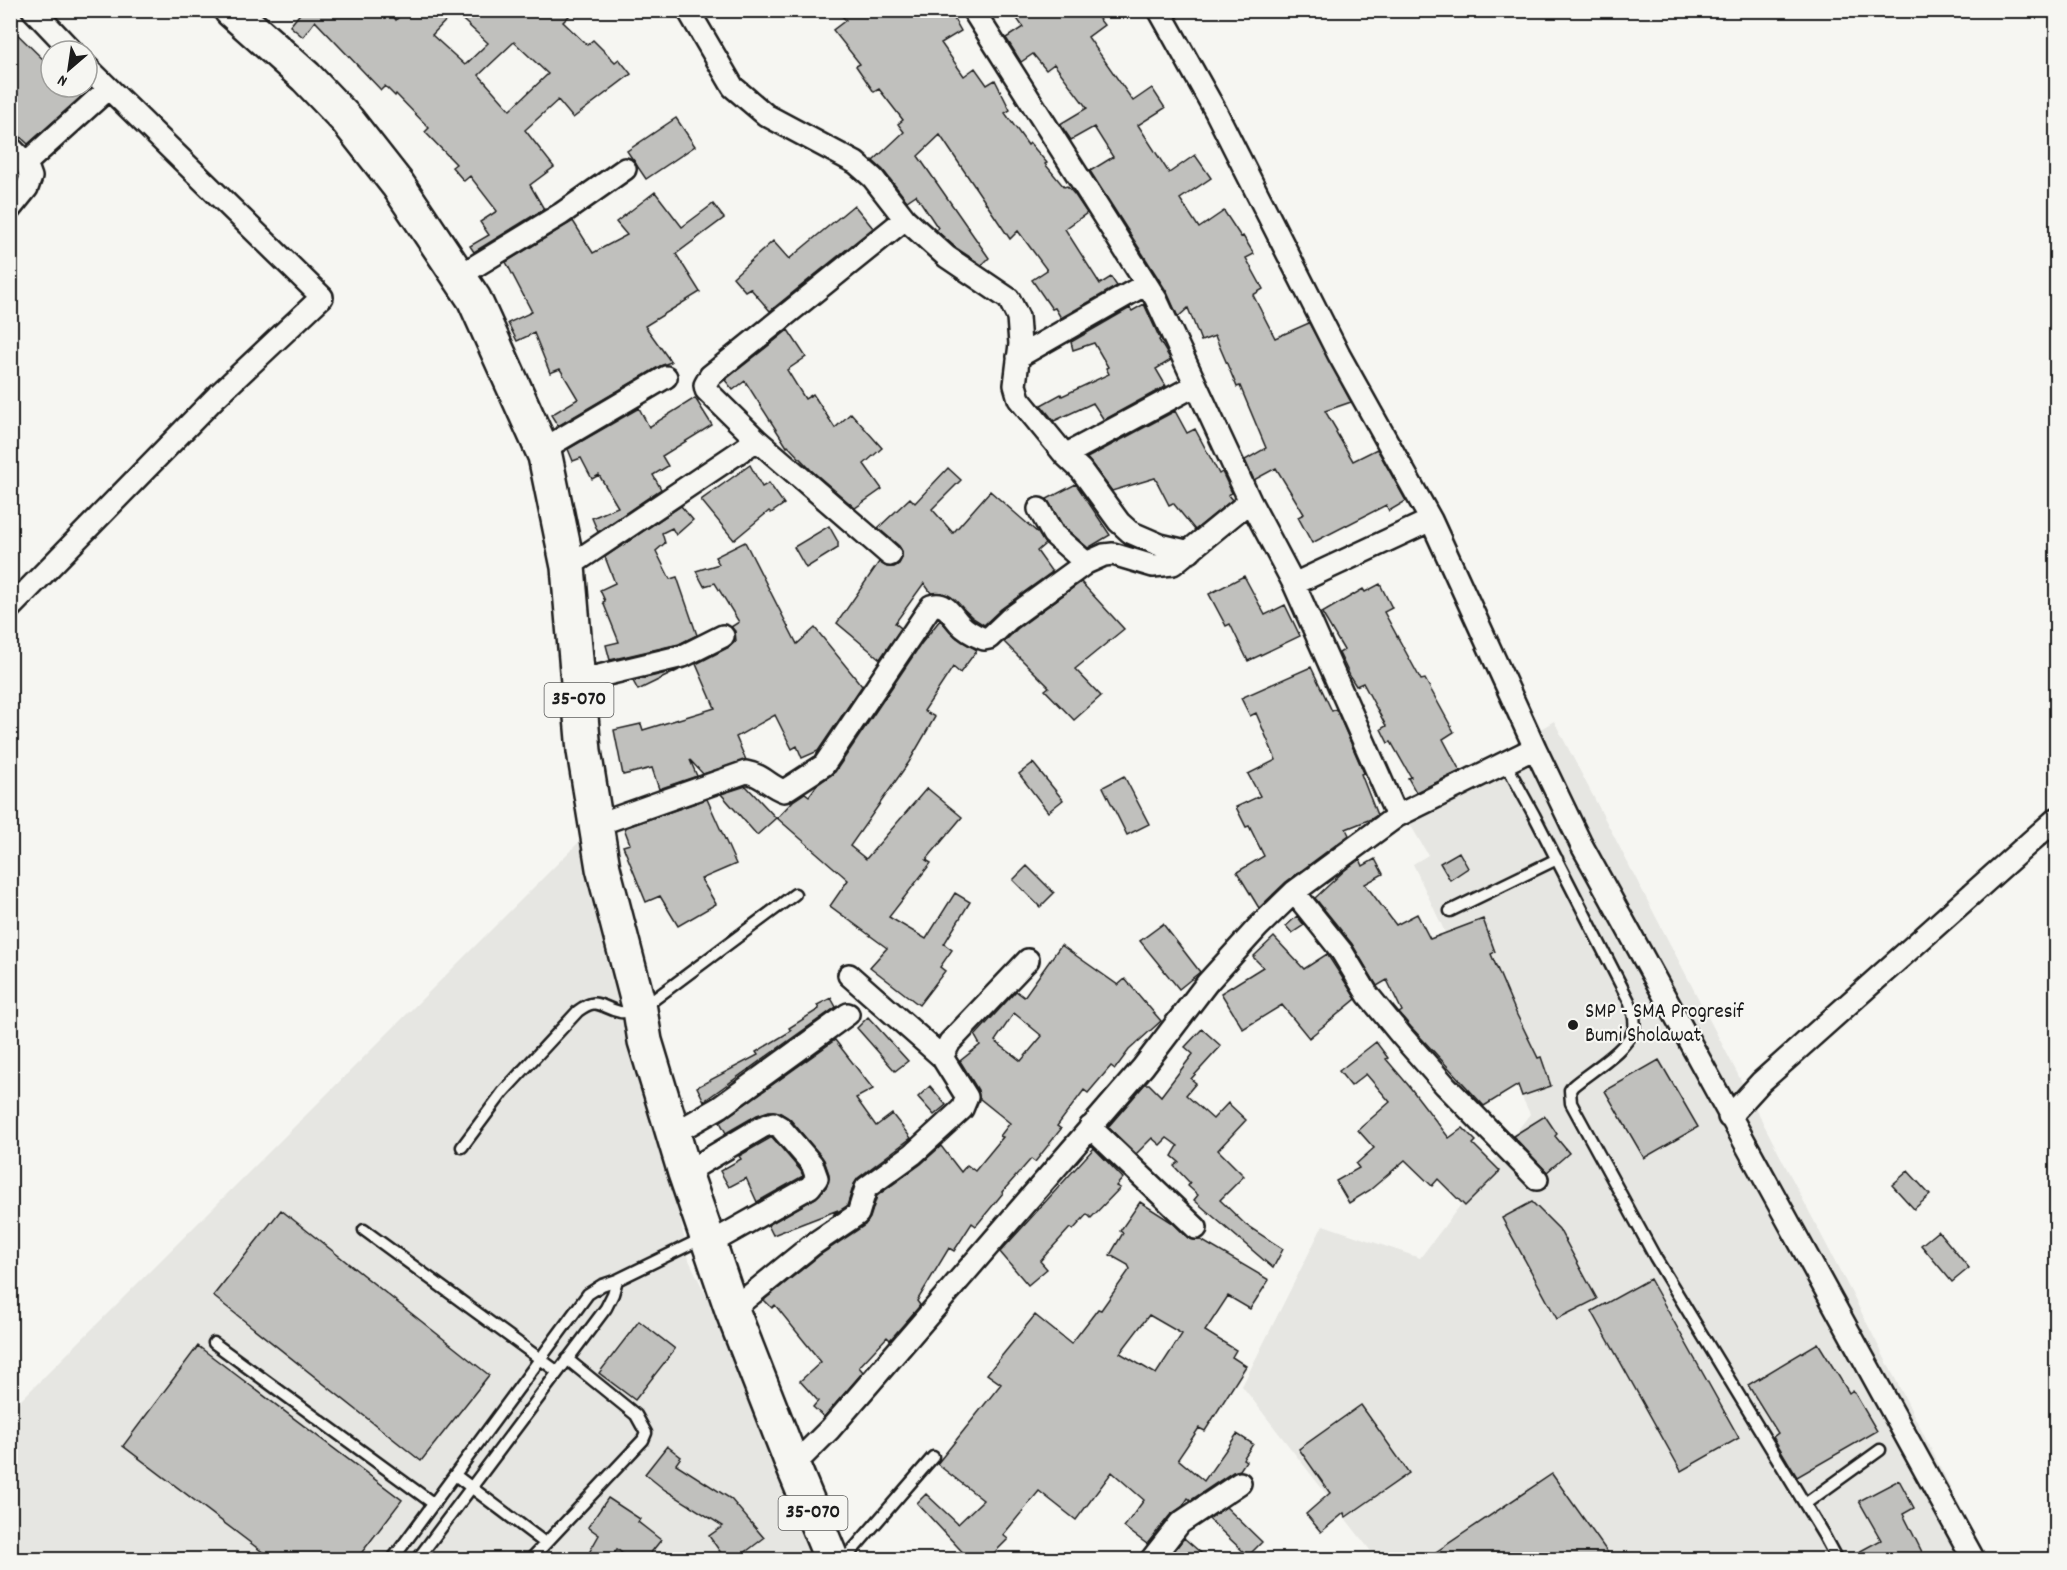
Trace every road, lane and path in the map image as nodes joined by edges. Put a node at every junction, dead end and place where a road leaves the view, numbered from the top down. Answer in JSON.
{"nodes":[{"id":1,"x":33,"y":10,"type":"edge"},
{"id":2,"x":231,"y":10,"type":"edge"},
{"id":3,"x":688,"y":10,"type":"edge"},
{"id":4,"x":973,"y":10,"type":"edge"},
{"id":5,"x":1159,"y":10,"type":"edge"},
{"id":6,"x":61,"y":39,"type":"edge"},
{"id":7,"x":99,"y":80,"type":"edge"},
{"id":8,"x":108,"y":89,"type":"junction"},
{"id":9,"x":10,"y":147,"type":"edge"},
{"id":10,"x":26,"y":163,"type":"junction"},
{"id":11,"x":625,"y":169,"type":"dead end"},
{"id":12,"x":10,"y":209,"type":"edge"},
{"id":13,"x":900,"y":223,"type":"junction"},
{"id":14,"x":459,"y":276,"type":"junction"},
{"id":15,"x":1146,"y":284,"type":"junction"},
{"id":16,"x":1018,"y":357,"type":"junction"},
{"id":17,"x":666,"y":377,"type":"dead end"},
{"id":18,"x":1196,"y":385,"type":"junction"},
{"id":19,"x":757,"y":440,"type":"junction"},
{"id":20,"x":542,"y":450,"type":"junction"},
{"id":21,"x":1065,"y":455,"type":"junction"},
{"id":22,"x":1250,"y":501,"type":"junction"},
{"id":23,"x":1039,"y":509,"type":"dead end"},
{"id":24,"x":1431,"y":520,"type":"junction"},
{"id":25,"x":890,"y":555,"type":"dead end"},
{"id":26,"x":1183,"y":557,"type":"junction"},
{"id":27,"x":1086,"y":563,"type":"junction"},
{"id":28,"x":568,"y":567,"type":"junction"},
{"id":29,"x":1294,"y":584,"type":"junction"},
{"id":30,"x":10,"y":608,"type":"edge"},
{"id":31,"x":723,"y":636,"type":"dead end"},
{"id":32,"x":578,"y":681,"type":"junction"},
{"id":33,"x":1535,"y":748,"type":"junction"},
{"id":34,"x":1505,"y":762,"type":"junction"},
{"id":35,"x":1397,"y":816,"type":"junction"},
{"id":36,"x":2056,"y":819,"type":"edge"},
{"id":37,"x":596,"y":825,"type":"junction"},
{"id":38,"x":1557,"y":859,"type":"junction"},
{"id":39,"x":1294,"y":892,"type":"junction"},
{"id":40,"x":795,"y":894,"type":"dead end"},
{"id":41,"x":1450,"y":911,"type":"dead end"},
{"id":42,"x":1028,"y":960,"type":"dead end"},
{"id":43,"x":849,"y":975,"type":"dead end"},
{"id":44,"x":640,"y":1010,"type":"junction"},
{"id":45,"x":848,"y":1014,"type":"dead end"},
{"id":46,"x":942,"y":1057,"type":"junction"},
{"id":47,"x":1730,"y":1117,"type":"junction"},
{"id":48,"x":1090,"y":1127,"type":"junction"},
{"id":49,"x":673,"y":1134,"type":"junction"},
{"id":50,"x":462,"y":1147,"type":"dead end"},
{"id":51,"x":685,"y":1173,"type":"junction"},
{"id":52,"x":1537,"y":1179,"type":"dead end"},
{"id":53,"x":1196,"y":1228,"type":"dead end"},
{"id":54,"x":364,"y":1230,"type":"dead end"},
{"id":55,"x":707,"y":1240,"type":"junction"},
{"id":56,"x":617,"y":1280,"type":"junction"},
{"id":57,"x":732,"y":1310,"type":"junction"},
{"id":58,"x":214,"y":1343,"type":"dead end"},
{"id":59,"x":541,"y":1358,"type":"junction"},
{"id":60,"x":567,"y":1359,"type":"junction"},
{"id":61,"x":558,"y":1372,"type":"junction"},
{"id":62,"x":1880,"y":1450,"type":"dead end"},
{"id":63,"x":933,"y":1457,"type":"dead end"},
{"id":64,"x":793,"y":1466,"type":"junction"},
{"id":65,"x":455,"y":1475,"type":"junction"},
{"id":66,"x":1240,"y":1483,"type":"dead end"},
{"id":67,"x":471,"y":1487,"type":"junction"},
{"id":68,"x":434,"y":1504,"type":"junction"},
{"id":69,"x":1805,"y":1504,"type":"junction"},
{"id":70,"x":545,"y":1543,"type":"junction"},
{"id":71,"x":392,"y":1560,"type":"edge"},
{"id":72,"x":417,"y":1560,"type":"edge"},
{"id":73,"x":530,"y":1560,"type":"edge"},
{"id":74,"x":832,"y":1560,"type":"edge"},
{"id":75,"x":844,"y":1560,"type":"edge"},
{"id":76,"x":1150,"y":1560,"type":"edge"},
{"id":77,"x":1836,"y":1560,"type":"edge"},
{"id":78,"x":1974,"y":1560,"type":"edge"}],
"edges":[{"from":1,"to":6,"type":"street"},
{"from":2,"to":14,"type":"main road","number":"35-070"},
{"from":3,"to":13,"type":"street"},
{"from":4,"to":15,"type":"street"},
{"from":5,"to":24,"type":"street"},
{"from":7,"to":8,"type":"street"},
{"from":8,"to":10,"type":"street"},
{"from":8,"to":30,"type":"street"},
{"from":9,"to":10,"type":"street"},
{"from":10,"to":12,"type":"street"},
{"from":11,"to":14,"type":"street"},
{"from":13,"to":16,"type":"street"},
{"from":13,"to":19,"type":"street"},
{"from":14,"to":20,"type":"main road","number":"35-070"},
{"from":15,"to":16,"type":"street"},
{"from":15,"to":18,"type":"street"},
{"from":16,"to":21,"type":"street"},
{"from":17,"to":20,"type":"street"},
{"from":18,"to":21,"type":"street"},
{"from":18,"to":22,"type":"street"},
{"from":19,"to":25,"type":"street"},
{"from":19,"to":28,"type":"street"},
{"from":20,"to":28,"type":"main road","number":"35-070"},
{"from":21,"to":26,"type":"street"},
{"from":22,"to":26,"type":"street"},
{"from":22,"to":29,"type":"street"},
{"from":23,"to":27,"type":"street"},
{"from":24,"to":29,"type":"street"},
{"from":24,"to":33,"type":"street"},
{"from":26,"to":27,"type":"street"},
{"from":27,"to":37,"type":"street"},
{"from":28,"to":32,"type":"main road","number":"35-070"},
{"from":29,"to":35,"type":"street"},
{"from":31,"to":32,"type":"street"},
{"from":32,"to":37,"type":"main road","number":"35-070"},
{"from":33,"to":34,"type":"street"},
{"from":33,"to":47,"type":"street"},
{"from":34,"to":35,"type":"street"},
{"from":34,"to":38,"type":"lane"},
{"from":35,"to":39,"type":"street"},
{"from":36,"to":47,"type":"street"},
{"from":37,"to":44,"type":"main road","number":"35-070"},
{"from":38,"to":41,"type":"lane"},
{"from":38,"to":69,"type":"lane"},
{"from":39,"to":48,"type":"street"},
{"from":39,"to":52,"type":"street"},
{"from":40,"to":44,"type":"lane"},
{"from":42,"to":46,"type":"street"},
{"from":43,"to":46,"type":"street"},
{"from":44,"to":49,"type":"main road","number":"35-070"},
{"from":44,"to":50,"type":"lane"},
{"from":45,"to":49,"type":"street"},
{"from":46,"to":57,"type":"street"},
{"from":47,"to":78,"type":"street"},
{"from":48,"to":53,"type":"street"},
{"from":48,"to":64,"type":"street"},
{"from":49,"to":51,"type":"main road","number":"35-070"},
{"from":51,"to":55,"type":"main road","number":"35-070"},
{"from":51,"to":55,"type":"street"},
{"from":54,"to":59,"type":"lane"},
{"from":55,"to":56,"type":"lane"},
{"from":55,"to":57,"type":"main road","number":"35-070"},
{"from":56,"to":59,"type":"lane"},
{"from":56,"to":60,"type":"lane"},
{"from":57,"to":64,"type":"main road","number":"35-070"},
{"from":58,"to":68,"type":"lane"},
{"from":59,"to":61,"type":"lane"},
{"from":59,"to":65,"type":"lane"},
{"from":60,"to":61,"type":"lane"},
{"from":60,"to":70,"type":"lane"},
{"from":61,"to":67,"type":"lane"},
{"from":62,"to":69,"type":"lane"},
{"from":63,"to":75,"type":"lane"},
{"from":64,"to":74,"type":"main road","number":"35-070"},
{"from":65,"to":67,"type":"lane"},
{"from":65,"to":68,"type":"lane"},
{"from":66,"to":76,"type":"street"},
{"from":67,"to":70,"type":"lane"},
{"from":67,"to":72,"type":"lane"},
{"from":68,"to":71,"type":"lane"},
{"from":69,"to":77,"type":"lane"},
{"from":70,"to":73,"type":"lane"}]}
